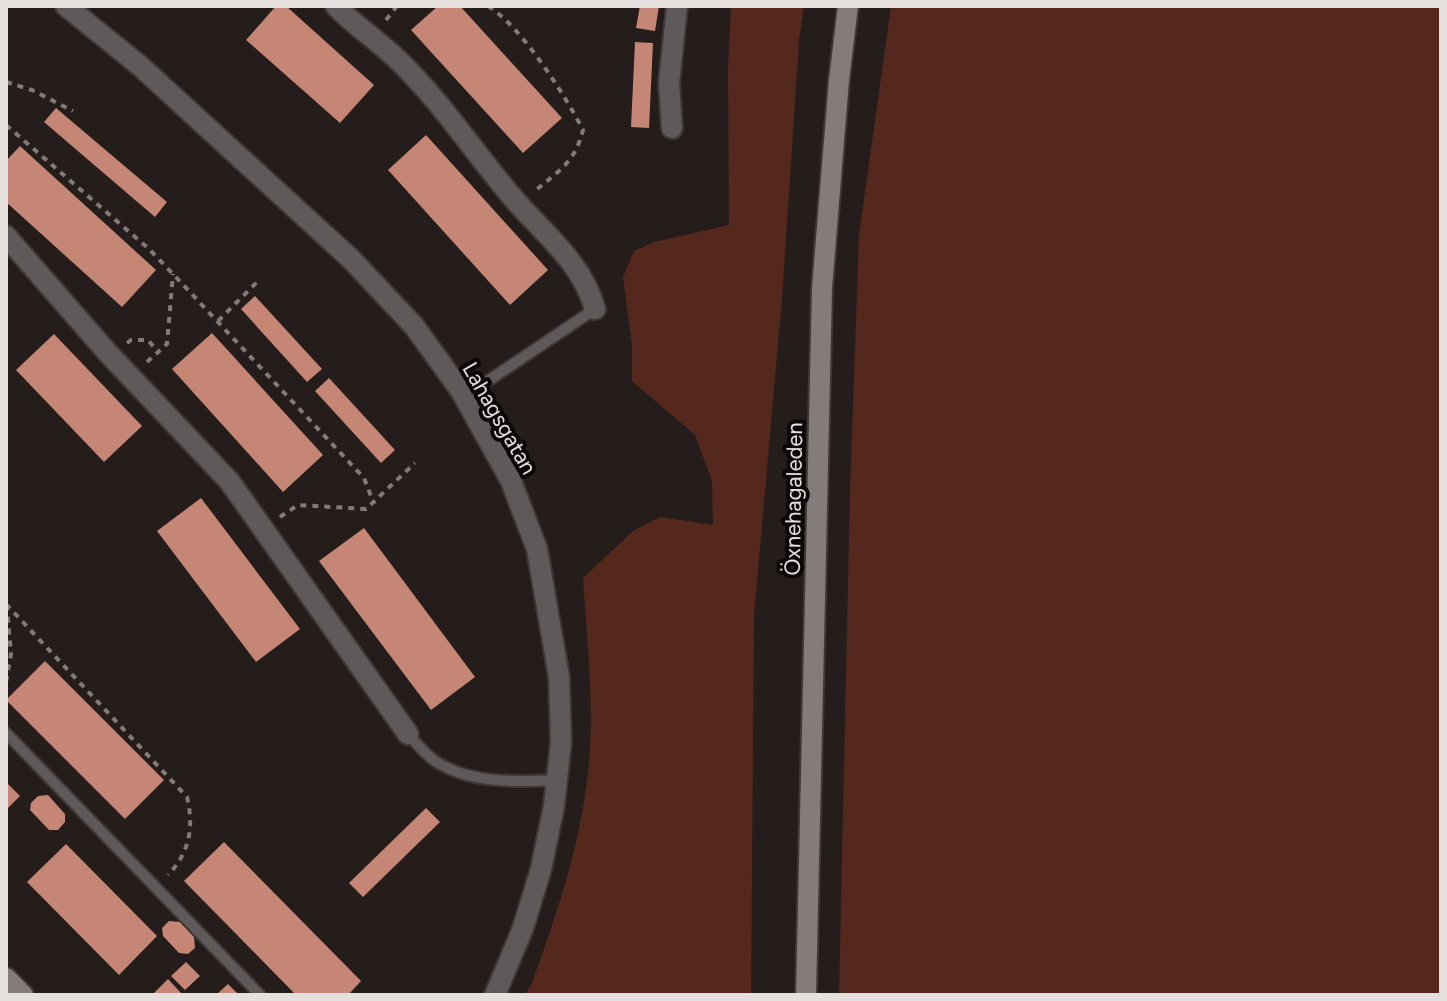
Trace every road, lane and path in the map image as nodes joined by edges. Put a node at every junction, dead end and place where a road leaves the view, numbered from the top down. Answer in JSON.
{"nodes":[{"id":1,"x":336,"y":6,"type":"edge"},
{"id":2,"x":488,"y":6,"type":"edge"},
{"id":3,"x":677,"y":6,"type":"edge"},
{"id":4,"x":848,"y":6,"type":"edge"},
{"id":5,"x":62,"y":7,"type":"edge"},
{"id":6,"x":6,"y":82,"type":"edge"},
{"id":7,"x":73,"y":111,"type":"dead end"},
{"id":8,"x":6,"y":125,"type":"edge"},
{"id":9,"x":672,"y":128,"type":"dead end"},
{"id":10,"x":519,"y":204,"type":"junction"},
{"id":11,"x":6,"y":236,"type":"edge"},
{"id":12,"x":173,"y":274,"type":"junction"},
{"id":13,"x":258,"y":281,"type":"dead end"},
{"id":14,"x":595,"y":309,"type":"joint"},
{"id":15,"x":218,"y":321,"type":"junction"},
{"id":16,"x":158,"y":352,"type":"junction"},
{"id":17,"x":112,"y":358,"type":"junction"},
{"id":18,"x":131,"y":378,"type":"junction"},
{"id":19,"x":464,"y":397,"type":"junction"},
{"id":20,"x":415,"y":463,"type":"dead end"},
{"id":21,"x":374,"y":504,"type":"junction"},
{"id":22,"x":262,"y":530,"type":"junction"},
{"id":23,"x":6,"y":604,"type":"edge"},
{"id":24,"x":6,"y":682,"type":"edge"},
{"id":25,"x":6,"y":733,"type":"edge"},
{"id":26,"x":408,"y":734,"type":"joint"},
{"id":27,"x":557,"y":780,"type":"junction"},
{"id":28,"x":156,"y":887,"type":"junction"},
{"id":29,"x":6,"y":978,"type":"edge"},
{"id":30,"x":23,"y":995,"type":"edge"},
{"id":31,"x":260,"y":995,"type":"edge"},
{"id":32,"x":495,"y":995,"type":"edge"},
{"id":33,"x":806,"y":995,"type":"edge"}],
"edges":[{"from":1,"to":10,"type":"street"},
{"from":2,"to":10,"type":"path"},
{"from":3,"to":9,"type":"street"},
{"from":4,"to":33,"type":"street","name":"Öxnehagaleden"},
{"from":5,"to":19,"type":"street","name":"Lahagsgatan"},
{"from":6,"to":7,"type":"path"},
{"from":8,"to":12,"type":"path"},
{"from":10,"to":14,"type":"street"},
{"from":11,"to":17,"type":"street"},
{"from":12,"to":15,"type":"path"},
{"from":12,"to":16,"type":"path"},
{"from":13,"to":15,"type":"path"},
{"from":14,"to":19,"type":"lane"},
{"from":15,"to":21,"type":"path"},
{"from":16,"to":17,"type":"path"},
{"from":16,"to":18,"type":"path"},
{"from":17,"to":18,"type":"street"},
{"from":18,"to":22,"type":"street"},
{"from":19,"to":27,"type":"street","name":"Lahagsgatan"},
{"from":20,"to":21,"type":"path"},
{"from":21,"to":22,"type":"path"},
{"from":22,"to":26,"type":"street"},
{"from":23,"to":24,"type":"path"},
{"from":23,"to":28,"type":"path"},
{"from":25,"to":28,"type":"lane"},
{"from":26,"to":27,"type":"lane"},
{"from":27,"to":32,"type":"street","name":"Lahagsgatan"},
{"from":28,"to":31,"type":"lane"},
{"from":29,"to":30,"type":"street"}]}
